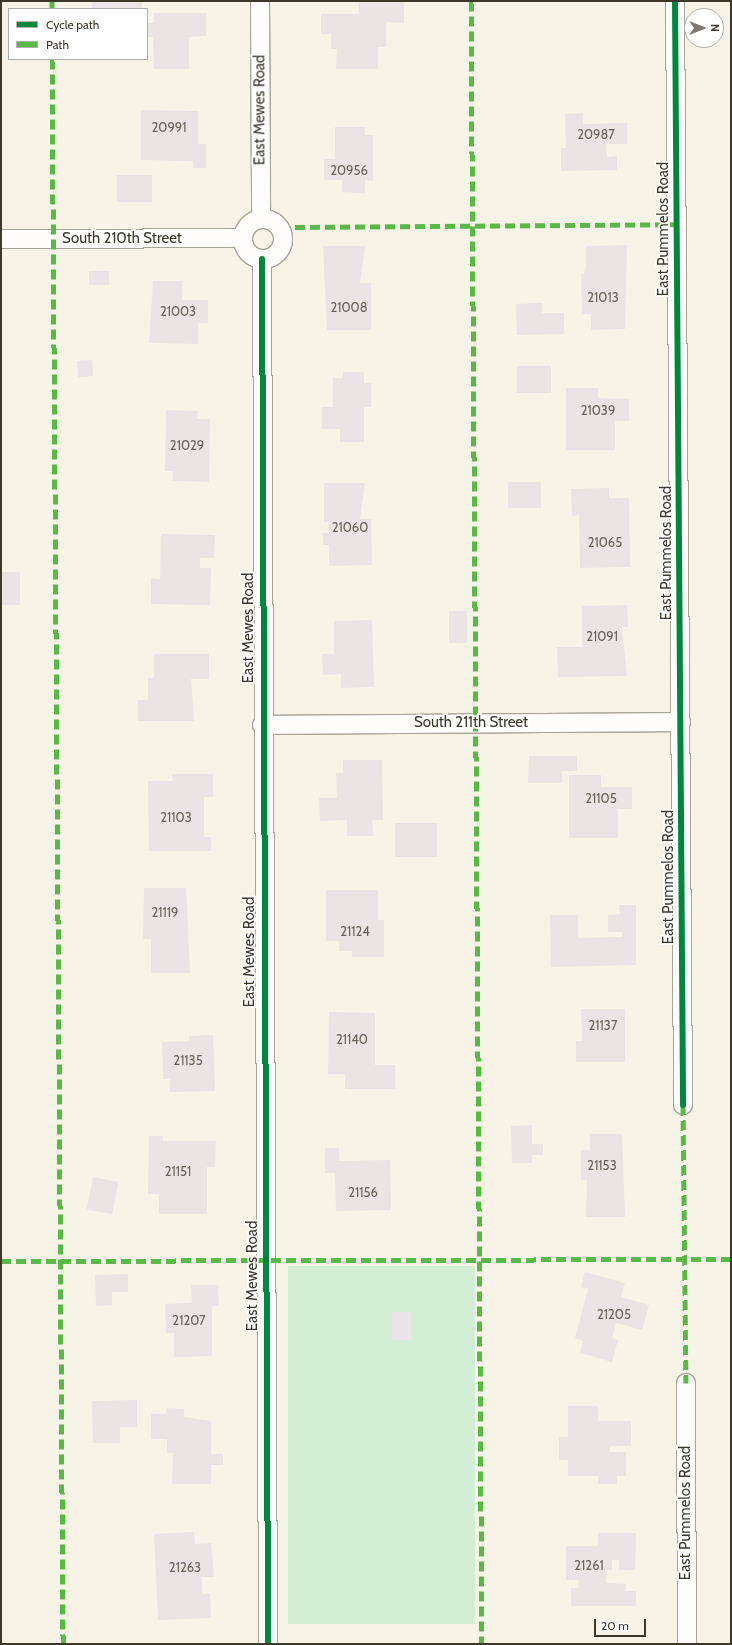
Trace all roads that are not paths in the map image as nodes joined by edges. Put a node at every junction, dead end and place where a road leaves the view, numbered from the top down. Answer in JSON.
{"nodes":[{"id":1,"x":260,"y":1,"type":"edge"},
{"id":2,"x":676,"y":1,"type":"edge"},
{"id":3,"x":261,"y":218,"type":"junction"},
{"id":4,"x":242,"y":238,"type":"junction"},
{"id":5,"x":1,"y":239,"type":"edge"},
{"id":6,"x":262,"y":259,"type":"junction"},
{"id":7,"x":681,"y":722,"type":"junction"},
{"id":8,"x":262,"y":725,"type":"junction"},
{"id":9,"x":683,"y":1105,"type":"dead end"},
{"id":10,"x":686,"y":1383,"type":"dead end"},
{"id":11,"x":268,"y":1644,"type":"edge"},
{"id":12,"x":687,"y":1644,"type":"edge"}],
"edges":[{"from":1,"to":3,"type":"street","name":"East Mewes Road"},
{"from":2,"to":7,"type":"street","name":"East Pummelos Road"},
{"from":3,"to":4,"type":"street"},
{"from":3,"to":6,"type":"street"},
{"from":4,"to":5,"type":"street","name":"South 210th Street"},
{"from":4,"to":6,"type":"street"},
{"from":6,"to":8,"type":"street","name":"East Mewes Road"},
{"from":7,"to":8,"type":"street","name":"South 211th Street"},
{"from":7,"to":9,"type":"street","name":"East Pummelos Road"},
{"from":8,"to":11,"type":"street","name":"East Mewes Road"},
{"from":10,"to":12,"type":"street","name":"East Pummelos Road"}]}
